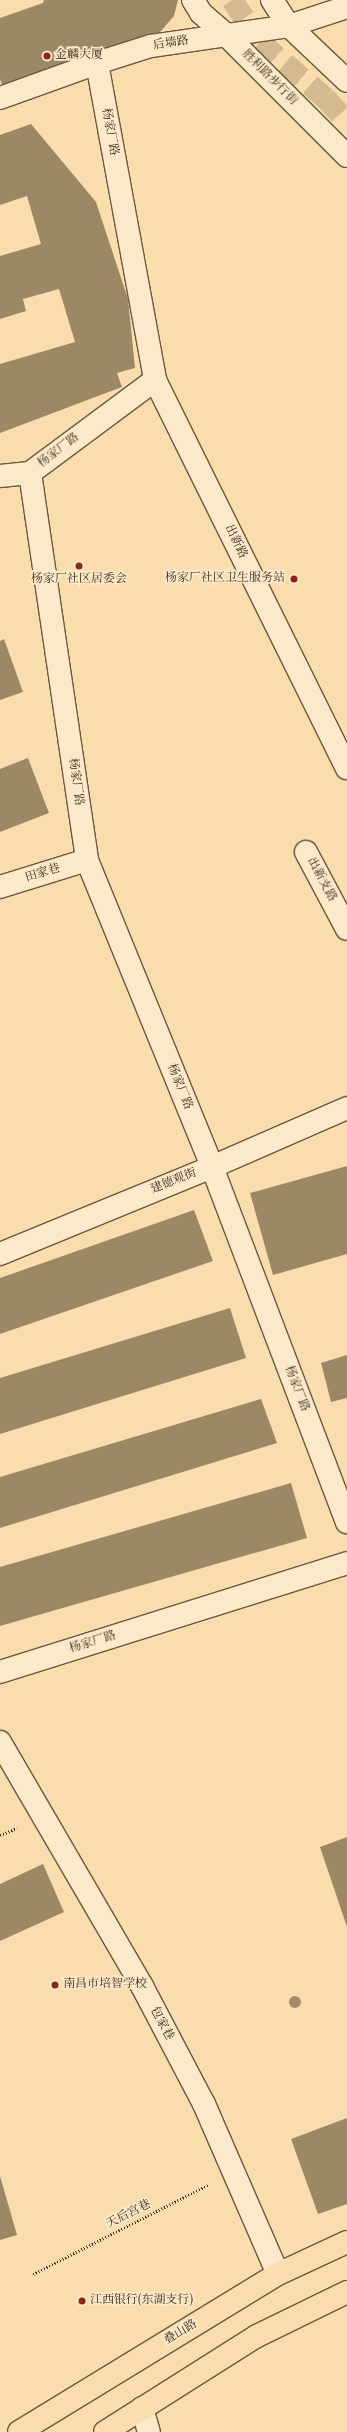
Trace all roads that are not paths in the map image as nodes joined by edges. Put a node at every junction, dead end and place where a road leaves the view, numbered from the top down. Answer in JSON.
{"nodes":[{"id":1,"x":193,"y":0,"type":"edge"},
{"id":2,"x":272,"y":0,"type":"edge"},
{"id":3,"x":347,"y":7,"type":"edge"},
{"id":4,"x":288,"y":26,"type":"junction"},
{"id":5,"x":226,"y":35,"type":"junction"},
{"id":6,"x":97,"y":63,"type":"junction"},
{"id":7,"x":347,"y":81,"type":"edge"},
{"id":8,"x":0,"y":98,"type":"edge"},
{"id":9,"x":347,"y":156,"type":"edge"},
{"id":10,"x":155,"y":380,"type":"junction"},
{"id":11,"x":30,"y":473,"type":"junction"},
{"id":12,"x":0,"y":476,"type":"edge"},
{"id":13,"x":347,"y":768,"type":"edge"},
{"id":14,"x":306,"y":852,"type":"dead end"},
{"id":15,"x":87,"y":860,"type":"junction"},
{"id":16,"x":0,"y":887,"type":"edge"},
{"id":17,"x":347,"y":929,"type":"edge"},
{"id":18,"x":347,"y":1108,"type":"edge"},
{"id":19,"x":212,"y":1167,"type":"junction"},
{"id":20,"x":0,"y":1254,"type":"edge"},
{"id":21,"x":347,"y":1522,"type":"edge"},
{"id":22,"x":347,"y":1563,"type":"edge"},
{"id":23,"x":0,"y":1672,"type":"edge"},
{"id":24,"x":0,"y":1742,"type":"edge"},
{"id":25,"x":347,"y":2242,"type":"edge"},
{"id":26,"x":278,"y":2274,"type":"junction"},
{"id":27,"x":347,"y":2292,"type":"edge"},
{"id":28,"x":142,"y":2408,"type":"junction"},
{"id":29,"x":20,"y":2432,"type":"edge"},
{"id":30,"x":105,"y":2432,"type":"edge"},
{"id":31,"x":149,"y":2432,"type":"edge"}],
"edges":[{"from":1,"to":5,"type":"street","name":"胜利路步行街"},
{"from":2,"to":4,"type":"street"},
{"from":3,"to":4,"type":"street","name":"后墙路"},
{"from":4,"to":5,"type":"street","name":"后墙路"},
{"from":4,"to":7,"type":"street"},
{"from":5,"to":6,"type":"street","name":"后墙路"},
{"from":5,"to":9,"type":"street","name":"胜利路步行街"},
{"from":6,"to":8,"type":"street","name":"后墙路"},
{"from":6,"to":10,"type":"street","name":"杨家厂路"},
{"from":10,"to":11,"type":"street","name":"杨家厂路"},
{"from":10,"to":13,"type":"street","name":"出新路"},
{"from":11,"to":12,"type":"street"},
{"from":11,"to":15,"type":"street","name":"杨家厂路"},
{"from":14,"to":17,"type":"street","name":"出新支路"},
{"from":15,"to":16,"type":"street","name":"田家巷"},
{"from":15,"to":19,"type":"street","name":"杨家厂路"},
{"from":18,"to":19,"type":"street","name":"建德观街"},
{"from":19,"to":20,"type":"street","name":"建德观街"},
{"from":19,"to":21,"type":"street","name":"杨家厂路"},
{"from":22,"to":23,"type":"street","name":"杨家厂路"},
{"from":24,"to":26,"type":"street","name":"包家巷"},
{"from":25,"to":26,"type":"main road","name":"叠山路"},
{"from":26,"to":29,"type":"main road","name":"叠山路"},
{"from":27,"to":28,"type":"main road"},
{"from":28,"to":30,"type":"main road"},
{"from":28,"to":31,"type":"street"}]}
